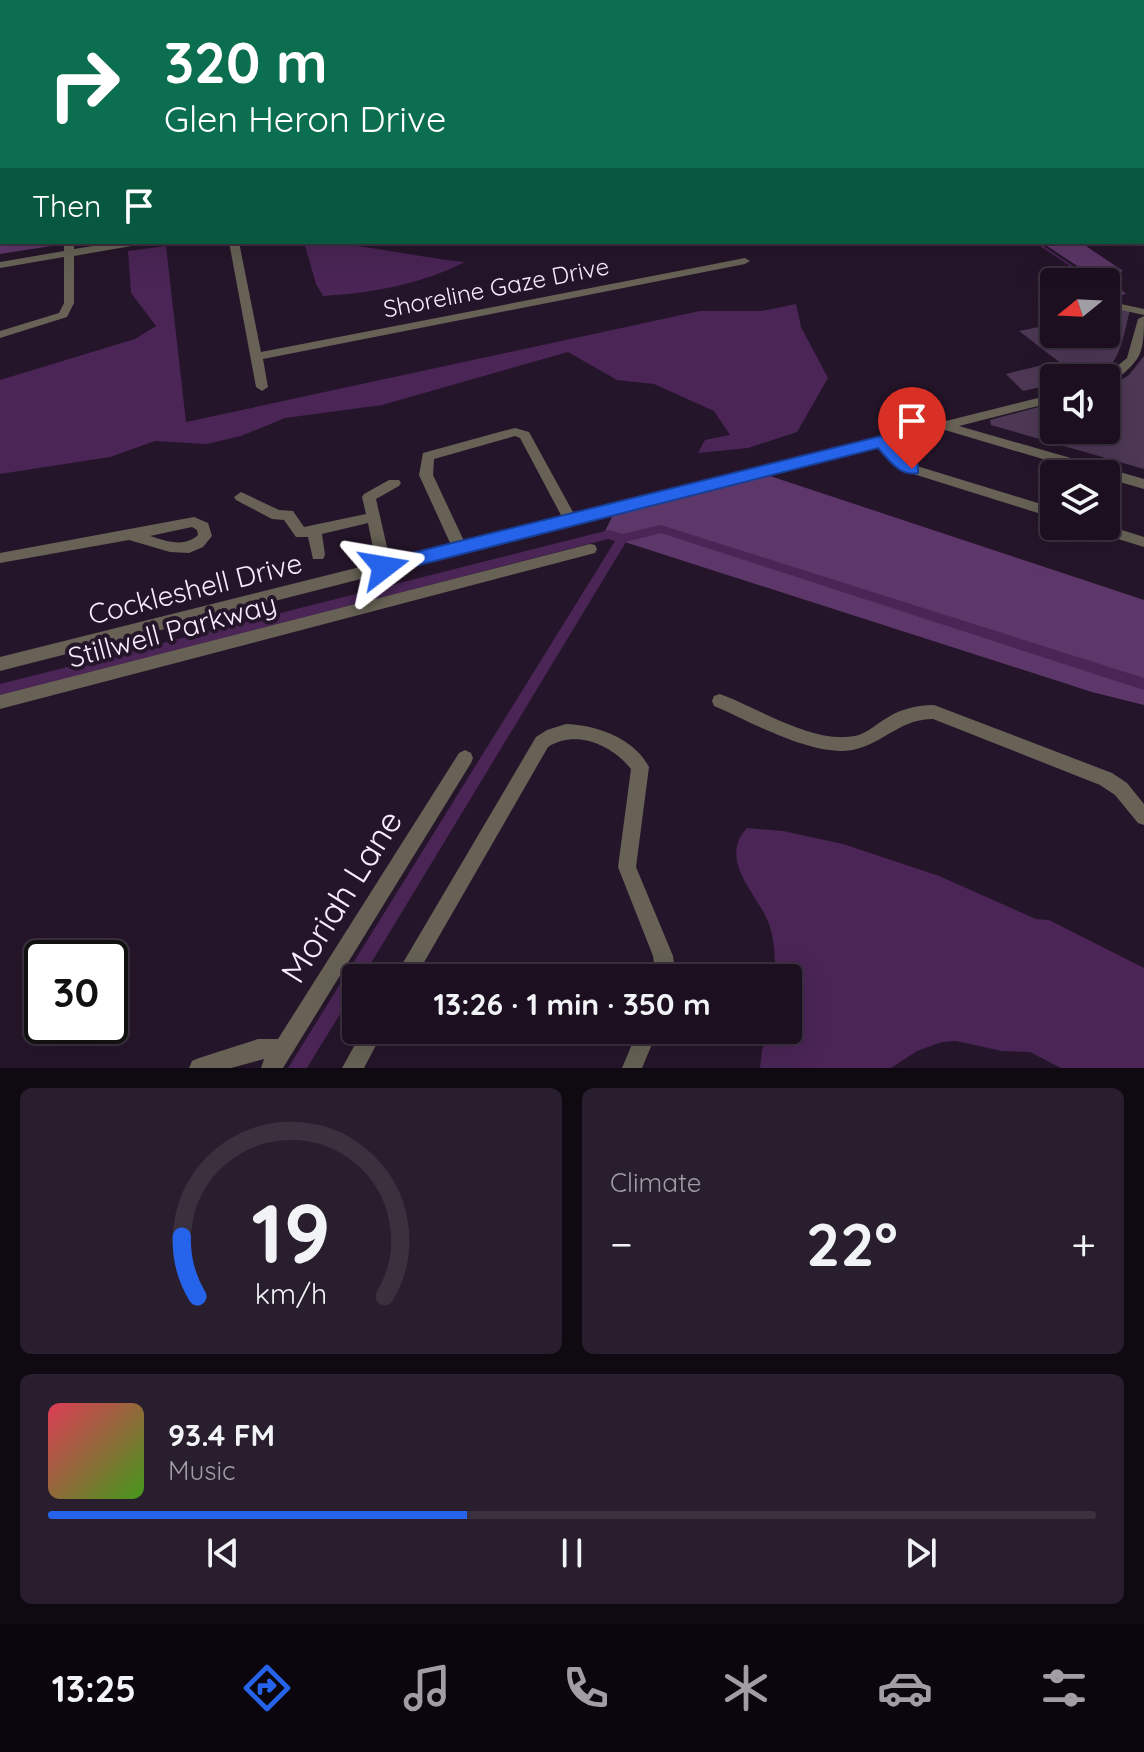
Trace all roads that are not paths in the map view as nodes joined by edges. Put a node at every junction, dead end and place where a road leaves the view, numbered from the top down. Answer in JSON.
{"nodes":[{"id":1,"x":115,"y":244,"type":"edge"},
{"id":2,"x":234,"y":244,"type":"edge"},
{"id":3,"x":70,"y":248,"type":"edge"},
{"id":4,"x":745,"y":261,"type":"dead end"},
{"id":5,"x":0,"y":265,"type":"edge"},
{"id":6,"x":1120,"y":307,"type":"edge"},
{"id":7,"x":1144,"y":312,"type":"edge"},
{"id":8,"x":1144,"y":319,"type":"edge"},
{"id":9,"x":0,"y":335,"type":"edge"},
{"id":10,"x":256,"y":357,"type":"junction"},
{"id":11,"x":1120,"y":370,"type":"edge"},
{"id":12,"x":262,"y":387,"type":"dead end"},
{"id":13,"x":1040,"y":402,"type":"edge"},
{"id":14,"x":938,"y":428,"type":"junction"},
{"id":15,"x":881,"y":442,"type":"junction"},
{"id":16,"x":394,"y":483,"type":"dead end"},
{"id":17,"x":1144,"y":484,"type":"edge"},
{"id":18,"x":241,"y":497,"type":"dead end"},
{"id":19,"x":1040,"y":509,"type":"edge"},
{"id":20,"x":373,"y":517,"type":"junction"},
{"id":21,"x":570,"y":520,"type":"junction"},
{"id":22,"x":314,"y":530,"type":"junction"},
{"id":23,"x":1120,"y":534,"type":"edge"},
{"id":24,"x":129,"y":535,"type":"dead end"},
{"id":25,"x":1144,"y":542,"type":"edge"},
{"id":26,"x":460,"y":548,"type":"junction"},
{"id":27,"x":590,"y":549,"type":"dead end"},
{"id":28,"x":318,"y":555,"type":"dead end"},
{"id":29,"x":0,"y":558,"type":"edge"},
{"id":30,"x":384,"y":567,"type":"junction"},
{"id":31,"x":0,"y":664,"type":"edge"},
{"id":32,"x":720,"y":701,"type":"dead end"},
{"id":33,"x":0,"y":702,"type":"edge"},
{"id":34,"x":465,"y":758,"type":"dead end"},
{"id":35,"x":1144,"y":817,"type":"edge"},
{"id":36,"x":412,"y":964,"type":"edge"},
{"id":37,"x":664,"y":964,"type":"edge"},
{"id":38,"x":366,"y":1044,"type":"edge"},
{"id":39,"x":642,"y":1044,"type":"edge"},
{"id":40,"x":276,"y":1059,"type":"edge"},
{"id":41,"x":199,"y":1068,"type":"edge"},
{"id":42,"x":352,"y":1068,"type":"edge"},
{"id":43,"x":632,"y":1068,"type":"edge"}],
"edges":[{"from":1,"to":3,"type":"street"},
{"from":2,"to":10,"type":"street"},
{"from":3,"to":5,"type":"street"},
{"from":3,"to":9,"type":"street"},
{"from":4,"to":10,"type":"street","name":"Shoreline Gaze Drive"},
{"from":6,"to":7,"type":"street"},
{"from":8,"to":11,"type":"street"},
{"from":10,"to":12,"type":"street"},
{"from":13,"to":14,"type":"street","name":"Cockleshell Drive"},
{"from":14,"to":15,"type":"street","name":"Cockleshell Drive"},
{"from":14,"to":17,"type":"street"},
{"from":15,"to":19,"type":"street"},
{"from":15,"to":21,"type":"street","name":"Cockleshell Drive"},
{"from":16,"to":20,"type":"street"},
{"from":18,"to":22,"type":"street"},
{"from":20,"to":22,"type":"street"},
{"from":20,"to":30,"type":"street"},
{"from":21,"to":26,"type":"street","name":"Cockleshell Drive"},
{"from":21,"to":26,"type":"street"},
{"from":22,"to":28,"type":"street"},
{"from":23,"to":25,"type":"street"},
{"from":24,"to":29,"type":"street"},
{"from":26,"to":30,"type":"street","name":"Cockleshell Drive"},
{"from":27,"to":33,"type":"street","name":"Stillwell Parkway"},
{"from":30,"to":31,"type":"street","name":"Cockleshell Drive"},
{"from":32,"to":35,"type":"street"},
{"from":34,"to":40,"type":"street","name":"Moriah Lane"},
{"from":36,"to":37,"type":"street"},
{"from":38,"to":42,"type":"street"},
{"from":39,"to":43,"type":"street"},
{"from":40,"to":41,"type":"street"}]}
